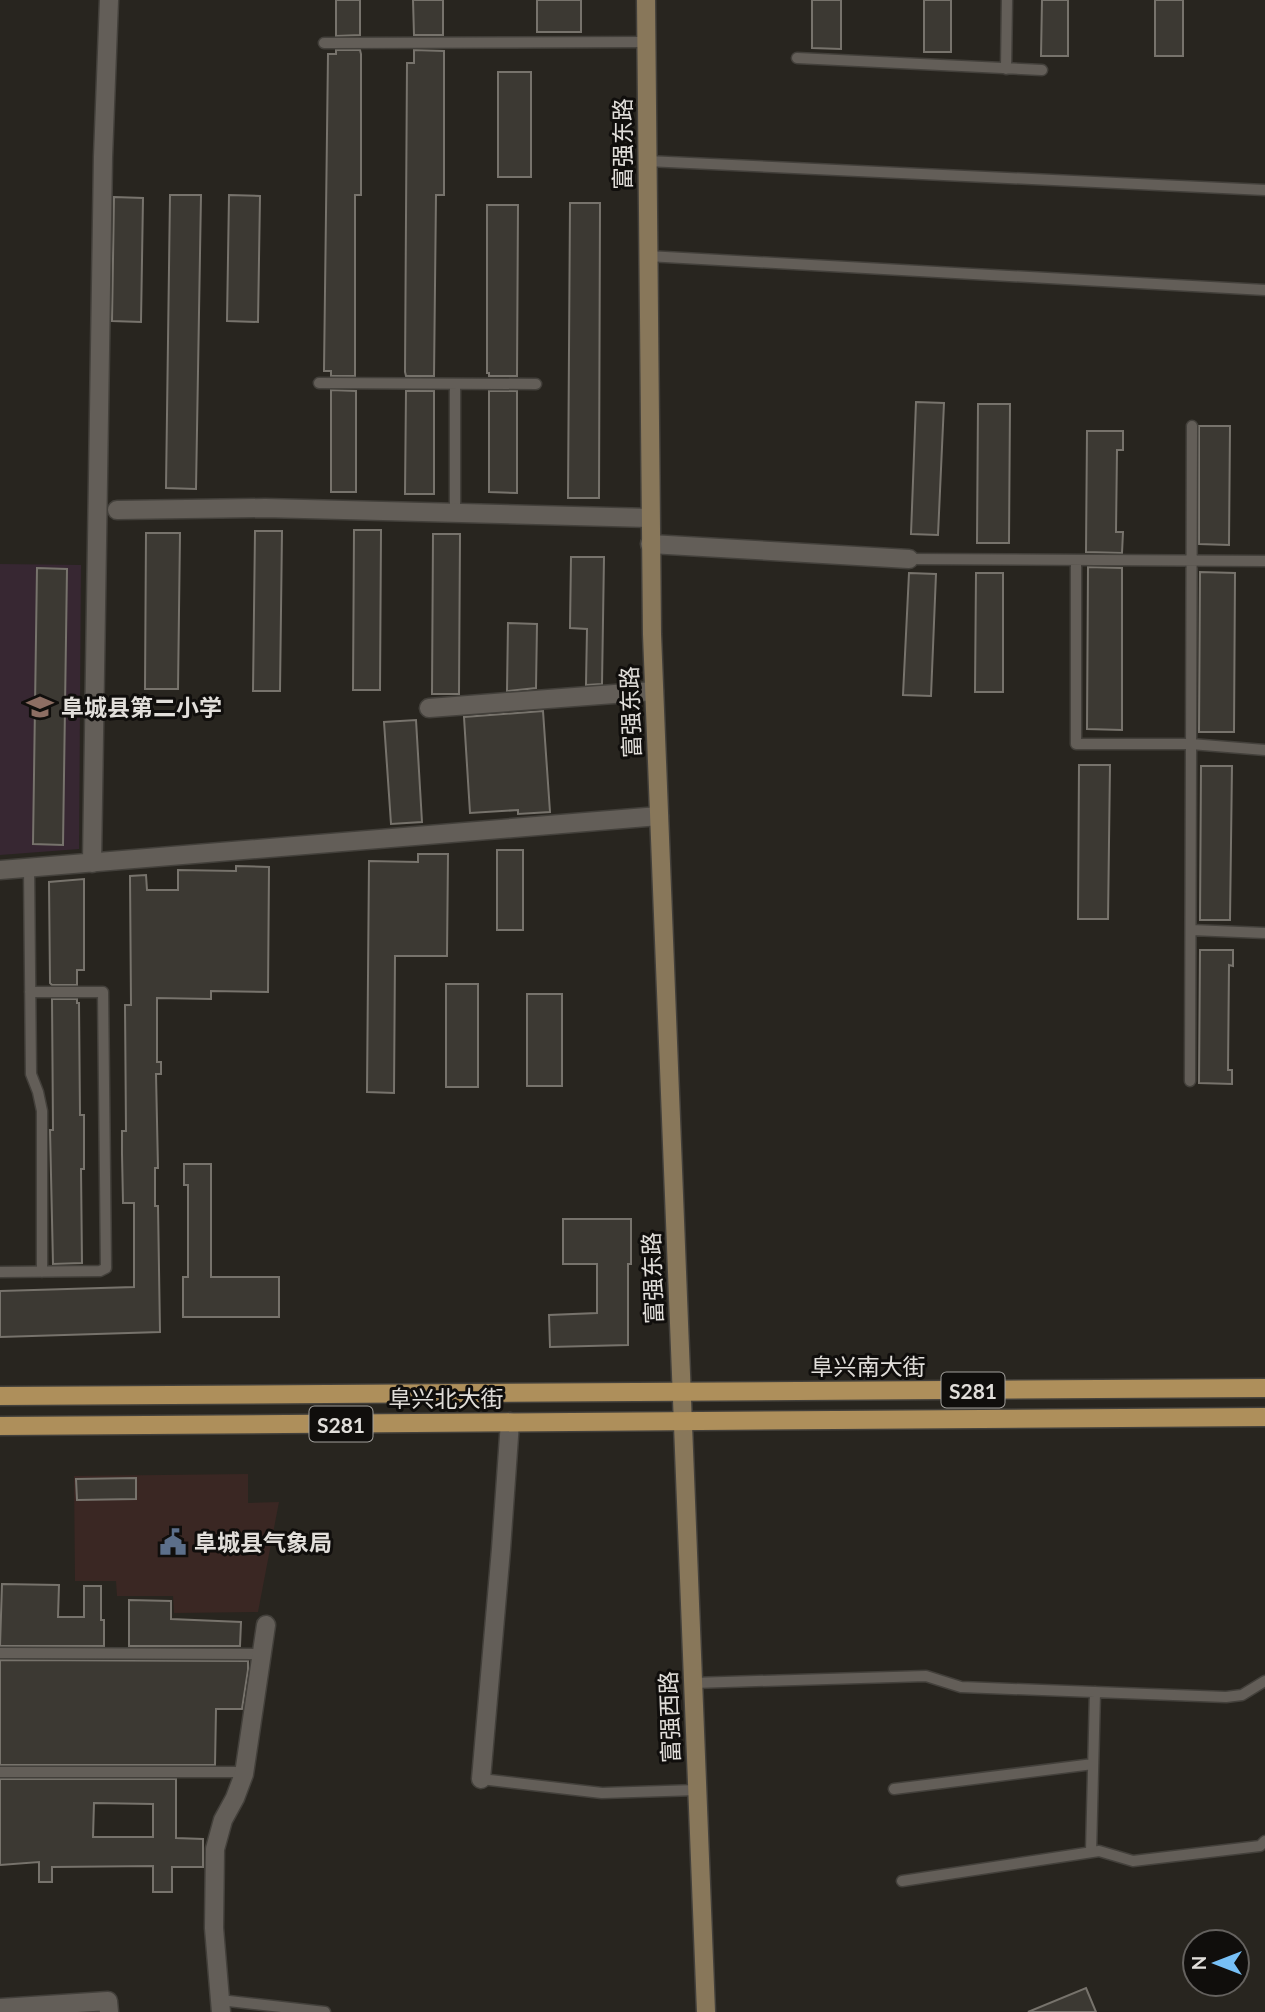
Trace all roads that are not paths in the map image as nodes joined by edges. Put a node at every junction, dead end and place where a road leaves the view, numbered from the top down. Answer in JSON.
{"nodes":[{"id":1,"x":109,"y":0,"type":"edge"},
{"id":2,"x":646,"y":0,"type":"edge"},
{"id":3,"x":1007,"y":0,"type":"edge"},
{"id":4,"x":646,"y":42,"type":"junction"},
{"id":5,"x":324,"y":43,"type":"dead end"},
{"id":6,"x":797,"y":58,"type":"dead end"},
{"id":7,"x":1006,"y":69,"type":"junction"},
{"id":8,"x":1042,"y":70,"type":"dead end"},
{"id":9,"x":647,"y":161,"type":"junction"},
{"id":10,"x":1265,"y":190,"type":"edge"},
{"id":11,"x":648,"y":256,"type":"junction"},
{"id":12,"x":1265,"y":290,"type":"edge"},
{"id":13,"x":319,"y":383,"type":"dead end"},
{"id":14,"x":455,"y":384,"type":"junction"},
{"id":15,"x":536,"y":384,"type":"dead end"},
{"id":16,"x":1192,"y":426,"type":"dead end"},
{"id":17,"x":117,"y":510,"type":"dead end"},
{"id":18,"x":455,"y":513,"type":"junction"},
{"id":19,"x":650,"y":517,"type":"junction"},
{"id":20,"x":650,"y":544,"type":"junction"},
{"id":21,"x":909,"y":559,"type":"joint"},
{"id":22,"x":1076,"y":561,"type":"junction"},
{"id":23,"x":1265,"y":561,"type":"edge"},
{"id":24,"x":1192,"y":562,"type":"junction"},
{"id":25,"x":654,"y":691,"type":"junction"},
{"id":26,"x":429,"y":708,"type":"dead end"},
{"id":27,"x":1191,"y":744,"type":"junction"},
{"id":28,"x":1265,"y":750,"type":"edge"},
{"id":29,"x":659,"y":816,"type":"junction"},
{"id":30,"x":92,"y":863,"type":"junction"},
{"id":31,"x":30,"y":868,"type":"junction"},
{"id":32,"x":0,"y":870,"type":"edge"},
{"id":33,"x":1191,"y":930,"type":"junction"},
{"id":34,"x":1265,"y":933,"type":"edge"},
{"id":35,"x":30,"y":992,"type":"junction"},
{"id":36,"x":1190,"y":1081,"type":"dead end"},
{"id":37,"x":0,"y":1272,"type":"edge"},
{"id":38,"x":41,"y":1272,"type":"junction"},
{"id":39,"x":1265,"y":1388,"type":"edge"},
{"id":40,"x":681,"y":1392,"type":"junction"},
{"id":41,"x":0,"y":1396,"type":"edge"},
{"id":42,"x":1265,"y":1417,"type":"edge"},
{"id":43,"x":682,"y":1421,"type":"junction"},
{"id":44,"x":510,"y":1422,"type":"junction"},
{"id":45,"x":0,"y":1426,"type":"edge"},
{"id":46,"x":266,"y":1625,"type":"dead end"},
{"id":47,"x":0,"y":1653,"type":"edge"},
{"id":48,"x":261,"y":1654,"type":"junction"},
{"id":49,"x":1265,"y":1681,"type":"edge"},
{"id":50,"x":693,"y":1683,"type":"junction"},
{"id":51,"x":1095,"y":1692,"type":"junction"},
{"id":52,"x":1093,"y":1764,"type":"junction"},
{"id":53,"x":0,"y":1772,"type":"edge"},
{"id":54,"x":244,"y":1772,"type":"junction"},
{"id":55,"x":481,"y":1779,"type":"joint"},
{"id":56,"x":894,"y":1789,"type":"dead end"},
{"id":57,"x":697,"y":1790,"type":"junction"},
{"id":58,"x":1265,"y":1841,"type":"edge"},
{"id":59,"x":1091,"y":1852,"type":"junction"},
{"id":60,"x":902,"y":1881,"type":"dead end"},
{"id":61,"x":220,"y":2006,"type":"edge"},
{"id":62,"x":0,"y":2008,"type":"edge"},
{"id":63,"x":109,"y":2012,"type":"edge"},
{"id":64,"x":325,"y":2012,"type":"edge"},
{"id":65,"x":706,"y":2012,"type":"edge"}],
"edges":[{"from":1,"to":30,"type":"street"},
{"from":2,"to":4,"type":"street","name":"富强东路"},
{"from":3,"to":7,"type":"lane"},
{"from":4,"to":5,"type":"lane"},
{"from":4,"to":9,"type":"street","name":"富强东路"},
{"from":6,"to":7,"type":"lane"},
{"from":7,"to":8,"type":"lane"},
{"from":9,"to":10,"type":"lane"},
{"from":9,"to":11,"type":"street","name":"富强东路"},
{"from":11,"to":12,"type":"lane"},
{"from":11,"to":19,"type":"street","name":"富强东路"},
{"from":13,"to":14,"type":"lane"},
{"from":14,"to":15,"type":"lane"},
{"from":14,"to":18,"type":"lane"},
{"from":16,"to":24,"type":"lane"},
{"from":17,"to":18,"type":"street"},
{"from":18,"to":19,"type":"street"},
{"from":19,"to":20,"type":"street","name":"富强东路"},
{"from":20,"to":21,"type":"street"},
{"from":20,"to":25,"type":"street","name":"富强东路"},
{"from":21,"to":22,"type":"lane"},
{"from":22,"to":24,"type":"lane"},
{"from":22,"to":27,"type":"lane"},
{"from":23,"to":24,"type":"lane"},
{"from":24,"to":27,"type":"lane"},
{"from":25,"to":26,"type":"street"},
{"from":25,"to":29,"type":"street","name":"富强东路"},
{"from":27,"to":28,"type":"lane"},
{"from":27,"to":33,"type":"lane"},
{"from":29,"to":30,"type":"street"},
{"from":29,"to":40,"type":"street","name":"富强东路"},
{"from":30,"to":31,"type":"street"},
{"from":31,"to":32,"type":"street"},
{"from":31,"to":35,"type":"lane"},
{"from":33,"to":34,"type":"lane"},
{"from":33,"to":36,"type":"lane"},
{"from":35,"to":38,"type":"lane"},
{"from":35,"to":38,"type":"lane"},
{"from":37,"to":38,"type":"lane"},
{"from":39,"to":40,"type":"main road","name":"阜兴南大街","number":"S281"},
{"from":40,"to":41,"type":"main road","name":"阜兴北大街","number":"S281"},
{"from":40,"to":43,"type":"street","name":"富强东路"},
{"from":42,"to":43,"type":"main road","number":"S281"},
{"from":43,"to":44,"type":"main road","name":"阜兴北大街","number":"S281"},
{"from":43,"to":50,"type":"street","name":"富强西路"},
{"from":44,"to":45,"type":"main road","name":"阜兴北大街","number":"S281"},
{"from":44,"to":55,"type":"street"},
{"from":46,"to":48,"type":"street"},
{"from":47,"to":48,"type":"lane"},
{"from":48,"to":54,"type":"street"},
{"from":49,"to":51,"type":"lane"},
{"from":50,"to":51,"type":"lane"},
{"from":50,"to":57,"type":"street","name":"富强西路"},
{"from":51,"to":52,"type":"lane"},
{"from":52,"to":56,"type":"lane"},
{"from":52,"to":59,"type":"lane"},
{"from":53,"to":54,"type":"lane"},
{"from":54,"to":61,"type":"street"},
{"from":55,"to":57,"type":"lane"},
{"from":57,"to":65,"type":"street","name":"富强西路"},
{"from":58,"to":59,"type":"lane"},
{"from":59,"to":60,"type":"lane"},
{"from":61,"to":64,"type":"lane"},
{"from":62,"to":63,"type":"street"}]}
